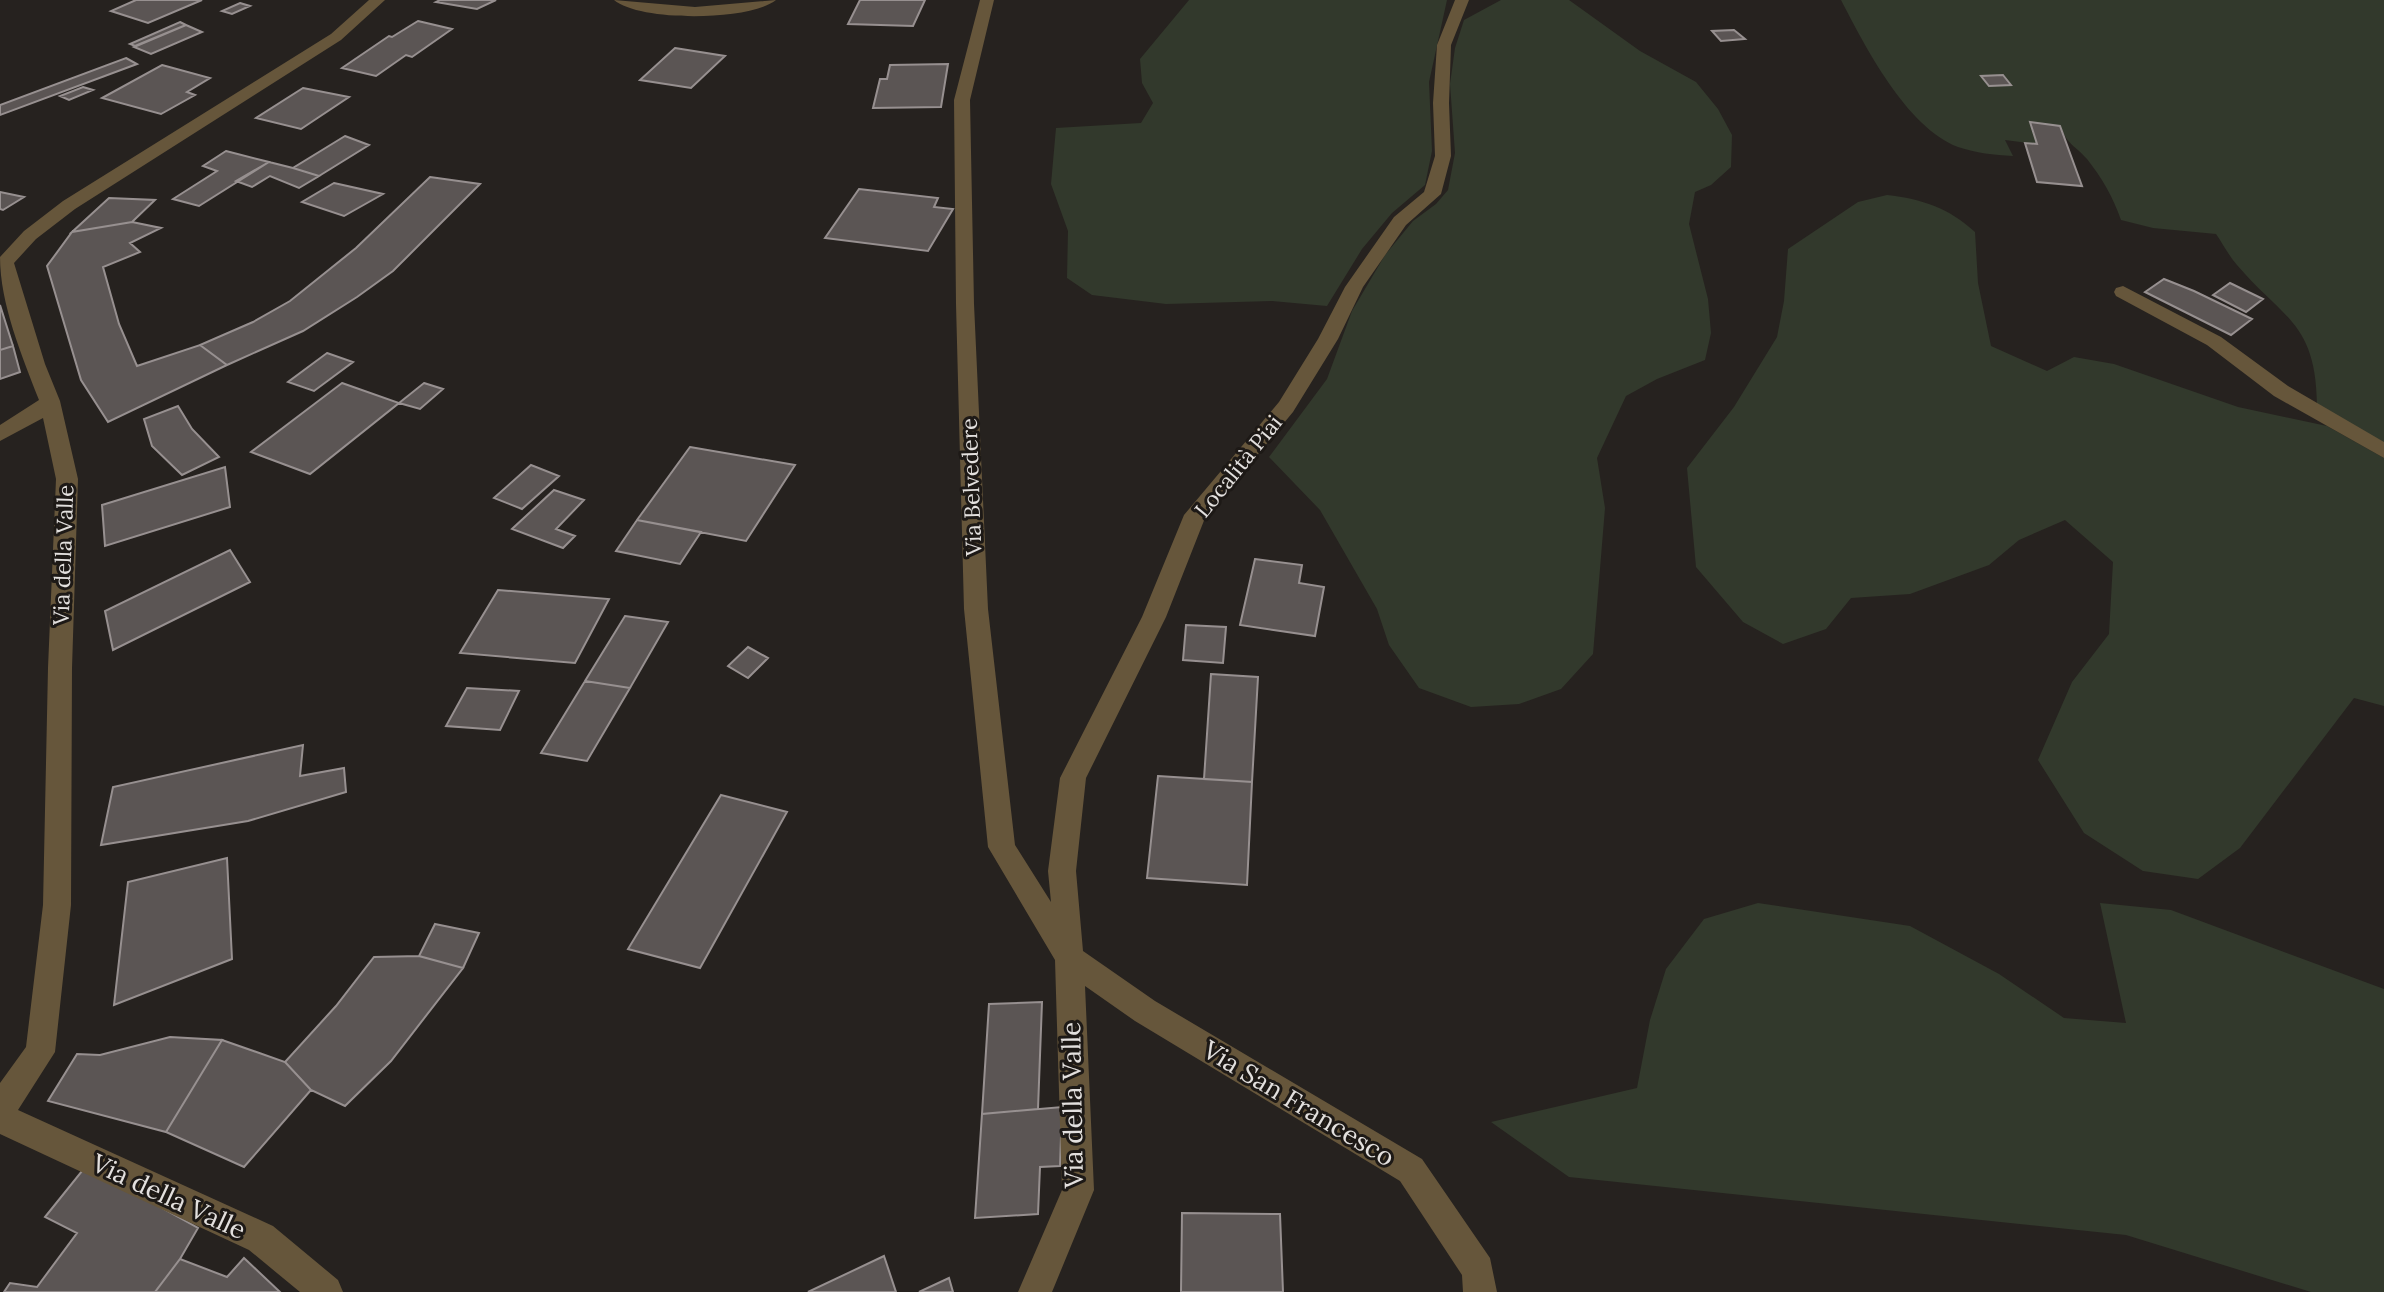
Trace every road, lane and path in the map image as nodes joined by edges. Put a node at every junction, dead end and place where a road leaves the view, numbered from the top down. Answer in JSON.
{"nodes":[{"id":1,"x":378,"y":0,"type":"edge"},
{"id":2,"x":621,"y":0,"type":"edge"},
{"id":3,"x":769,"y":0,"type":"edge"},
{"id":4,"x":987,"y":0,"type":"edge"},
{"id":5,"x":1462,"y":0,"type":"edge"},
{"id":6,"x":2,"y":262,"type":"edge"},
{"id":7,"x":2123,"y":292,"type":"dead end"},
{"id":8,"x":50,"y":401,"type":"junction"},
{"id":9,"x":0,"y":434,"type":"edge"},
{"id":10,"x":2384,"y":451,"type":"edge"},
{"id":11,"x":1069,"y":958,"type":"junction"},
{"id":12,"x":0,"y":1109,"type":"edge"},
{"id":13,"x":0,"y":1118,"type":"edge"},
{"id":14,"x":326,"y":1292,"type":"edge"},
{"id":15,"x":1035,"y":1292,"type":"edge"},
{"id":16,"x":1480,"y":1292,"type":"edge"}],
"edges":[{"from":1,"to":6,"type":"street","name":"Via della Valle"},
{"from":2,"to":3,"type":"street"},
{"from":4,"to":11,"type":"street","name":"Via Belvedere"},
{"from":5,"to":11,"type":"street","name":"Località Piai"},
{"from":6,"to":8,"type":"street","name":"Via della Valle"},
{"from":7,"to":10,"type":"street"},
{"from":8,"to":9,"type":"street"},
{"from":8,"to":12,"type":"street","name":"Via della Valle"},
{"from":11,"to":15,"type":"street","name":"Via della Valle"},
{"from":11,"to":16,"type":"street","name":"Via San Francesco"},
{"from":13,"to":14,"type":"street","name":"Via della Valle"}]}
